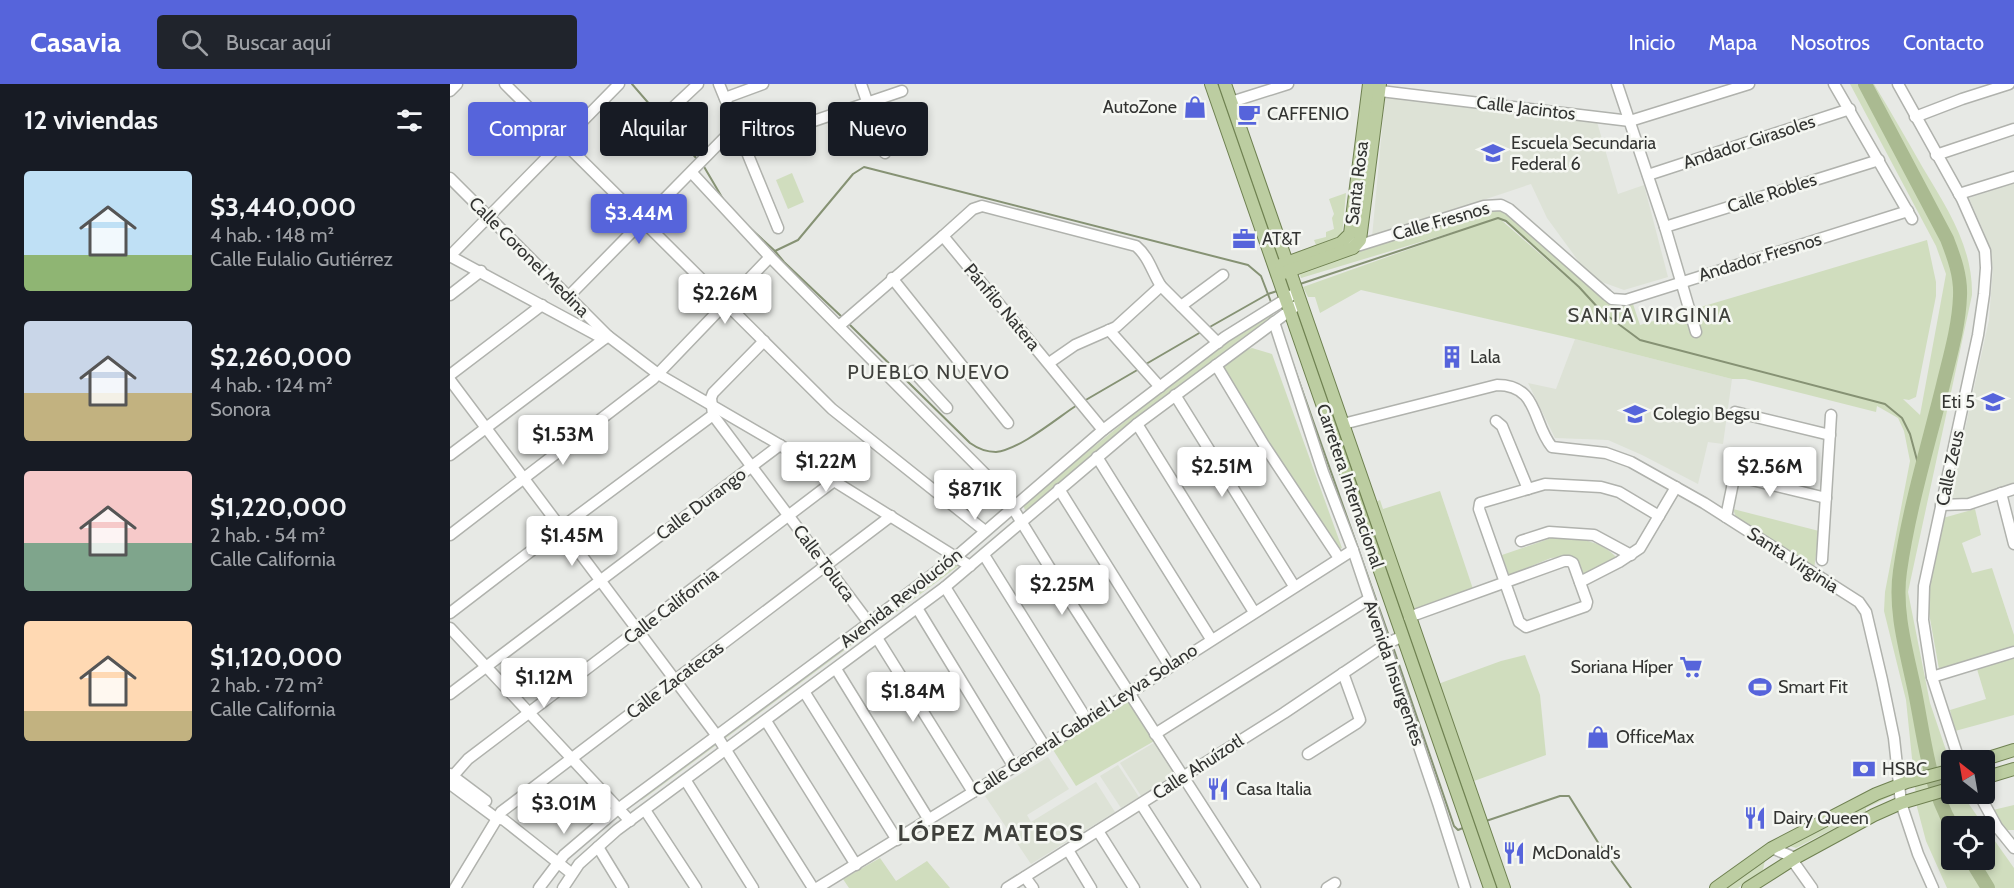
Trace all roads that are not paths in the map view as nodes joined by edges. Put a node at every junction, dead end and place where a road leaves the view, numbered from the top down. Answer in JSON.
{"nodes":[{"id":1,"x":457,"y":84,"type":"edge"},
{"id":2,"x":505,"y":84,"type":"edge"},
{"id":3,"x":619,"y":84,"type":"edge"},
{"id":4,"x":698,"y":84,"type":"edge"},
{"id":5,"x":719,"y":84,"type":"edge"},
{"id":6,"x":763,"y":84,"type":"edge"},
{"id":7,"x":861,"y":84,"type":"edge"},
{"id":8,"x":1211,"y":84,"type":"edge"},
{"id":9,"x":1225,"y":84,"type":"edge"},
{"id":10,"x":1287,"y":84,"type":"edge"},
{"id":11,"x":1617,"y":84,"type":"edge"},
{"id":12,"x":1749,"y":84,"type":"edge"},
{"id":13,"x":1834,"y":84,"type":"edge"},
{"id":14,"x":1898,"y":84,"type":"edge"},
{"id":15,"x":2009,"y":84,"type":"edge"},
{"id":16,"x":1374,"y":87,"type":"edge"},
{"id":17,"x":450,"y":91,"type":"edge"},
{"id":18,"x":902,"y":91,"type":"dead end"},
{"id":19,"x":725,"y":98,"type":"junction"},
{"id":20,"x":523,"y":102,"type":"edge"},
{"id":21,"x":679,"y":102,"type":"edge"},
{"id":22,"x":727,"y":102,"type":"edge"},
{"id":23,"x":868,"y":102,"type":"edge"},
{"id":24,"x":871,"y":102,"type":"edge"},
{"id":25,"x":1231,"y":102,"type":"junction"},
{"id":26,"x":1850,"y":110,"type":"junction"},
{"id":27,"x":588,"y":116,"type":"edge"},
{"id":28,"x":1915,"y":117,"type":"junction"},
{"id":29,"x":1633,"y":120,"type":"junction"},
{"id":30,"x":2014,"y":129,"type":"edge"},
{"id":31,"x":720,"y":143,"type":"edge"},
{"id":32,"x":1936,"y":155,"type":"junction"},
{"id":33,"x":548,"y":156,"type":"edge"},
{"id":34,"x":578,"y":156,"type":"edge"},
{"id":35,"x":748,"y":156,"type":"edge"},
{"id":36,"x":1879,"y":159,"type":"junction"},
{"id":37,"x":696,"y":169,"type":"junction"},
{"id":38,"x":1648,"y":175,"type":"junction"},
{"id":39,"x":2014,"y":177,"type":"edge"},
{"id":40,"x":450,"y":178,"type":"edge"},
{"id":41,"x":1959,"y":194,"type":"junction"},
{"id":42,"x":488,"y":217,"type":"junction"},
{"id":43,"x":643,"y":221,"type":"junction"},
{"id":44,"x":1665,"y":227,"type":"junction"},
{"id":45,"x":778,"y":228,"type":"dead end"},
{"id":46,"x":943,"y":236,"type":"junction"},
{"id":47,"x":1352,"y":242,"type":"junction"},
{"id":48,"x":450,"y":256,"type":"edge"},
{"id":49,"x":770,"y":256,"type":"junction"},
{"id":50,"x":481,"y":271,"type":"junction"},
{"id":51,"x":1223,"y":275,"type":"dead end"},
{"id":52,"x":892,"y":278,"type":"junction"},
{"id":53,"x":1682,"y":281,"type":"junction"},
{"id":54,"x":1294,"y":283,"type":"junction"},
{"id":55,"x":1280,"y":284,"type":"junction"},
{"id":56,"x":1161,"y":286,"type":"junction"},
{"id":57,"x":450,"y":295,"type":"edge"},
{"id":58,"x":568,"y":297,"type":"junction"},
{"id":59,"x":1612,"y":299,"type":"joint"},
{"id":60,"x":726,"y":303,"type":"junction"},
{"id":61,"x":542,"y":305,"type":"junction"},
{"id":62,"x":1181,"y":306,"type":"junction"},
{"id":63,"x":1289,"y":311,"type":"junction"},
{"id":64,"x":844,"y":322,"type":"junction"},
{"id":65,"x":1274,"y":322,"type":"junction"},
{"id":66,"x":1109,"y":330,"type":"junction"},
{"id":67,"x":1696,"y":332,"type":"dead end"},
{"id":68,"x":606,"y":337,"type":"junction"},
{"id":69,"x":764,"y":341,"type":"junction"},
{"id":70,"x":1218,"y":343,"type":"junction"},
{"id":71,"x":1049,"y":363,"type":"junction"},
{"id":72,"x":1216,"y":365,"type":"junction"},
{"id":73,"x":913,"y":371,"type":"dead end"},
{"id":74,"x":658,"y":374,"type":"junction"},
{"id":75,"x":450,"y":375,"type":"edge"},
{"id":76,"x":450,"y":380,"type":"edge"},
{"id":77,"x":1160,"y":387,"type":"junction"},
{"id":78,"x":933,"y":393,"type":"junction"},
{"id":79,"x":1175,"y":394,"type":"junction"},
{"id":80,"x":919,"y":407,"type":"junction"},
{"id":81,"x":947,"y":408,"type":"dead end"},
{"id":82,"x":712,"y":410,"type":"junction"},
{"id":83,"x":1735,"y":412,"type":"dead end"},
{"id":84,"x":1831,"y":415,"type":"dead end"},
{"id":85,"x":1496,"y":421,"type":"dead end"},
{"id":86,"x":1008,"y":423,"type":"dead end"},
{"id":87,"x":1137,"y":424,"type":"junction"},
{"id":88,"x":1343,"y":424,"type":"junction"},
{"id":89,"x":485,"y":428,"type":"junction"},
{"id":90,"x":1103,"y":430,"type":"junction"},
{"id":91,"x":1830,"y":435,"type":"junction"},
{"id":92,"x":780,"y":445,"type":"junction"},
{"id":93,"x":450,"y":455,"type":"edge"},
{"id":94,"x":1097,"y":457,"type":"junction"},
{"id":95,"x":752,"y":466,"type":"junction"},
{"id":96,"x":523,"y":478,"type":"junction"},
{"id":97,"x":834,"y":482,"type":"junction"},
{"id":98,"x":1676,"y":487,"type":"junction"},
{"id":99,"x":1059,"y":489,"type":"junction"},
{"id":100,"x":1528,"y":489,"type":"junction"},
{"id":101,"x":2014,"y":489,"type":"edge"},
{"id":102,"x":2001,"y":493,"type":"junction"},
{"id":103,"x":1826,"y":498,"type":"junction"},
{"id":104,"x":1013,"y":507,"type":"junction"},
{"id":105,"x":1940,"y":511,"type":"junction"},
{"id":106,"x":789,"y":516,"type":"junction"},
{"id":107,"x":891,"y":516,"type":"junction"},
{"id":108,"x":1659,"y":516,"type":"junction"},
{"id":109,"x":1726,"y":517,"type":"junction"},
{"id":110,"x":1021,"y":522,"type":"junction"},
{"id":111,"x":561,"y":528,"type":"junction"},
{"id":112,"x":986,"y":531,"type":"junction"},
{"id":113,"x":450,"y":535,"type":"edge"},
{"id":114,"x":1521,"y":541,"type":"dead end"},
{"id":115,"x":2014,"y":543,"type":"edge"},
{"id":116,"x":1353,"y":550,"type":"junction"},
{"id":117,"x":984,"y":555,"type":"junction"},
{"id":118,"x":1631,"y":555,"type":"junction"},
{"id":119,"x":957,"y":556,"type":"junction"},
{"id":120,"x":1339,"y":558,"type":"junction"},
{"id":121,"x":1822,"y":560,"type":"dead end"},
{"id":122,"x":827,"y":566,"type":"junction"},
{"id":123,"x":970,"y":566,"type":"junction"},
{"id":124,"x":600,"y":580,"type":"junction"},
{"id":125,"x":1506,"y":582,"type":"junction"},
{"id":126,"x":1580,"y":582,"type":"junction"},
{"id":127,"x":1294,"y":586,"type":"junction"},
{"id":128,"x":945,"y":587,"type":"junction"},
{"id":129,"x":1369,"y":599,"type":"junction"},
{"id":130,"x":917,"y":608,"type":"junction"},
{"id":131,"x":1254,"y":612,"type":"junction"},
{"id":132,"x":450,"y":613,"type":"edge"},
{"id":133,"x":1409,"y":617,"type":"junction"},
{"id":134,"x":869,"y":623,"type":"junction"},
{"id":135,"x":450,"y":628,"type":"edge"},
{"id":136,"x":638,"y":630,"type":"junction"},
{"id":137,"x":877,"y":638,"type":"junction"},
{"id":138,"x":1211,"y":639,"type":"junction"},
{"id":139,"x":1393,"y":641,"type":"junction"},
{"id":140,"x":2014,"y":652,"type":"edge"},
{"id":141,"x":1170,"y":665,"type":"junction"},
{"id":142,"x":486,"y":667,"type":"junction"},
{"id":143,"x":836,"y":669,"type":"junction"},
{"id":144,"x":1343,"y":673,"type":"junction"},
{"id":145,"x":1932,"y":677,"type":"junction"},
{"id":146,"x":676,"y":680,"type":"junction"},
{"id":147,"x":805,"y":693,"type":"junction"},
{"id":148,"x":1129,"y":693,"type":"junction"},
{"id":149,"x":450,"y":694,"type":"edge"},
{"id":150,"x":529,"y":714,"type":"junction"},
{"id":151,"x":1087,"y":720,"type":"junction"},
{"id":152,"x":765,"y":721,"type":"junction"},
{"id":153,"x":1155,"y":734,"type":"junction"},
{"id":154,"x":717,"y":736,"type":"junction"},
{"id":155,"x":1045,"y":747,"type":"junction"},
{"id":156,"x":727,"y":750,"type":"junction"},
{"id":157,"x":1956,"y":750,"type":"edge"},
{"id":158,"x":2014,"y":750,"type":"edge"},
{"id":159,"x":1308,"y":754,"type":"dead end"},
{"id":160,"x":1995,"y":756,"type":"edge"},
{"id":161,"x":570,"y":758,"type":"junction"},
{"id":162,"x":1014,"y":767,"type":"junction"},
{"id":163,"x":2014,"y":769,"type":"edge"},
{"id":164,"x":1941,"y":773,"type":"edge"},
{"id":165,"x":1995,"y":775,"type":"edge"},
{"id":166,"x":1182,"y":777,"type":"junction"},
{"id":167,"x":451,"y":778,"type":"edge"},
{"id":168,"x":686,"y":781,"type":"junction"},
{"id":169,"x":1903,"y":784,"type":"junction"},
{"id":170,"x":1941,"y":791,"type":"edge"},
{"id":171,"x":973,"y":792,"type":"junction"},
{"id":172,"x":1907,"y":801,"type":"junction"},
{"id":173,"x":1141,"y":804,"type":"junction"},
{"id":174,"x":1984,"y":804,"type":"edge"},
{"id":175,"x":618,"y":809,"type":"junction"},
{"id":176,"x":645,"y":810,"type":"junction"},
{"id":177,"x":1473,"y":816,"type":"junction"},
{"id":178,"x":500,"y":817,"type":"junction"},
{"id":179,"x":929,"y":820,"type":"junction"},
{"id":180,"x":630,"y":821,"type":"junction"},
{"id":181,"x":1098,"y":831,"type":"junction"},
{"id":182,"x":1478,"y":832,"type":"junction"},
{"id":183,"x":897,"y":840,"type":"junction"},
{"id":184,"x":1772,"y":848,"type":"junction"},
{"id":185,"x":2014,"y":848,"type":"edge"},
{"id":186,"x":1068,"y":850,"type":"junction"},
{"id":187,"x":600,"y":851,"type":"junction"},
{"id":188,"x":1795,"y":858,"type":"junction"},
{"id":189,"x":557,"y":862,"type":"junction"},
{"id":190,"x":856,"y":865,"type":"junction"},
{"id":191,"x":571,"y":873,"type":"junction"},
{"id":192,"x":1025,"y":877,"type":"junction"},
{"id":193,"x":455,"y":888,"type":"edge"},
{"id":194,"x":539,"y":888,"type":"edge"},
{"id":195,"x":563,"y":888,"type":"edge"},
{"id":196,"x":623,"y":888,"type":"edge"},
{"id":197,"x":696,"y":888,"type":"edge"},
{"id":198,"x":753,"y":888,"type":"edge"},
{"id":199,"x":815,"y":888,"type":"edge"},
{"id":200,"x":1007,"y":888,"type":"edge"},
{"id":201,"x":1033,"y":888,"type":"edge"},
{"id":202,"x":1091,"y":888,"type":"edge"},
{"id":203,"x":1134,"y":888,"type":"edge"},
{"id":204,"x":1195,"y":888,"type":"edge"},
{"id":205,"x":1255,"y":888,"type":"edge"},
{"id":206,"x":1465,"y":888,"type":"edge"},
{"id":207,"x":1490,"y":888,"type":"edge"},
{"id":208,"x":1504,"y":888,"type":"edge"},
{"id":209,"x":1716,"y":888,"type":"edge"},
{"id":210,"x":1748,"y":888,"type":"edge"},
{"id":211,"x":1812,"y":888,"type":"edge"},
{"id":212,"x":1934,"y":888,"type":"edge"}],
"edges":[{"from":1,"to":17,"type":"street"},
{"from":2,"to":20,"type":"street"},
{"from":3,"to":27,"type":"street"},
{"from":4,"to":21,"type":"street"},
{"from":5,"to":19,"type":"street"},
{"from":6,"to":19,"type":"street"},
{"from":7,"to":23,"type":"street"},
{"from":8,"to":55,"type":"main road","name":"Carretera Internacional"},
{"from":9,"to":25,"type":"main road","name":"Carretera Internacional"},
{"from":10,"to":25,"type":"street"},
{"from":11,"to":29,"type":"street"},
{"from":12,"to":29,"type":"street"},
{"from":13,"to":26,"type":"street"},
{"from":14,"to":28,"type":"street","name":"Calle Zeus"},
{"from":15,"to":28,"type":"street"},
{"from":16,"to":29,"type":"street","name":"Calle Jacintos"},
{"from":16,"to":47,"type":"main road"},
{"from":18,"to":24,"type":"street"},
{"from":19,"to":22,"type":"street"},
{"from":25,"to":54,"type":"main road","name":"Carretera Internacional"},
{"from":26,"to":36,"type":"street"},
{"from":26,"to":38,"type":"street","name":"Andador Girasoles"},
{"from":28,"to":32,"type":"street","name":"Calle Zeus"},
{"from":29,"to":38,"type":"street"},
{"from":30,"to":32,"type":"street"},
{"from":31,"to":37,"type":"street"},
{"from":32,"to":41,"type":"street","name":"Calle Zeus"},
{"from":33,"to":42,"type":"street"},
{"from":34,"to":43,"type":"street"},
{"from":35,"to":45,"type":"street"},
{"from":36,"to":44,"type":"street","name":"Calle Robles"},
{"from":36,"to":53,"type":"street","name":"Andador Fresnos"},
{"from":37,"to":43,"type":"street"},
{"from":37,"to":49,"type":"street"},
{"from":38,"to":44,"type":"street"},
{"from":39,"to":41,"type":"street"},
{"from":40,"to":42,"type":"street","name":"Calle Coronel Medina"},
{"from":41,"to":105,"type":"street","name":"Calle Zeus"},
{"from":42,"to":48,"type":"street"},
{"from":42,"to":58,"type":"street","name":"Calle Coronel Medina"},
{"from":43,"to":58,"type":"street"},
{"from":43,"to":60,"type":"street"},
{"from":44,"to":53,"type":"street"},
{"from":46,"to":52,"type":"street"},
{"from":46,"to":56,"type":"street"},
{"from":46,"to":71,"type":"street","name":"Pánfilo Natera"},
{"from":47,"to":54,"type":"main road"},
{"from":47,"to":59,"type":"street","name":"Calle Fresnos"},
{"from":48,"to":50,"type":"street"},
{"from":49,"to":60,"type":"street"},
{"from":49,"to":64,"type":"street"},
{"from":50,"to":57,"type":"street"},
{"from":50,"to":61,"type":"street"},
{"from":51,"to":62,"type":"street"},
{"from":52,"to":64,"type":"street"},
{"from":52,"to":86,"type":"street"},
{"from":53,"to":59,"type":"street","name":"Andador Fresnos"},
{"from":53,"to":67,"type":"street"},
{"from":54,"to":55,"type":"main road"},
{"from":54,"to":55,"type":"street","name":"Avenida Revolución"},
{"from":54,"to":63,"type":"street","name":"Avenida Revolución"},
{"from":54,"to":88,"type":"main road","name":"Carretera Internacional"},
{"from":55,"to":63,"type":"main road","name":"Carretera Internacional"},
{"from":55,"to":70,"type":"street","name":"Avenida Revolución"},
{"from":56,"to":62,"type":"street"},
{"from":56,"to":66,"type":"street"},
{"from":58,"to":68,"type":"street","name":"Calle Coronel Medina"},
{"from":60,"to":69,"type":"street"},
{"from":60,"to":74,"type":"street"},
{"from":61,"to":68,"type":"street"},
{"from":61,"to":75,"type":"street"},
{"from":62,"to":70,"type":"street"},
{"from":63,"to":65,"type":"street","name":"Avenida Revolución"},
{"from":63,"to":139,"type":"main road","name":"Carretera Internacional"},
{"from":64,"to":80,"type":"street"},
{"from":65,"to":72,"type":"street","name":"Avenida Revolución"},
{"from":65,"to":116,"type":"street","name":"Avenida Insurgentes"},
{"from":66,"to":71,"type":"street"},
{"from":66,"to":77,"type":"street"},
{"from":68,"to":74,"type":"street"},
{"from":68,"to":89,"type":"street"},
{"from":69,"to":82,"type":"street"},
{"from":69,"to":112,"type":"street"},
{"from":70,"to":77,"type":"street","name":"Avenida Revolución"},
{"from":71,"to":90,"type":"street","name":"Pánfilo Natera"},
{"from":72,"to":79,"type":"street","name":"Avenida Revolución"},
{"from":72,"to":120,"type":"street"},
{"from":73,"to":78,"type":"street"},
{"from":74,"to":82,"type":"street"},
{"from":74,"to":96,"type":"street"},
{"from":76,"to":89,"type":"street"},
{"from":77,"to":90,"type":"street","name":"Avenida Revolución"},
{"from":78,"to":80,"type":"street"},
{"from":78,"to":81,"type":"street"},
{"from":79,"to":87,"type":"street","name":"Avenida Revolución"},
{"from":79,"to":127,"type":"street"},
{"from":80,"to":104,"type":"street"},
{"from":82,"to":92,"type":"street"},
{"from":82,"to":95,"type":"street","name":"Calle Toluca"},
{"from":82,"to":111,"type":"street"},
{"from":83,"to":91,"type":"street"},
{"from":84,"to":91,"type":"street"},
{"from":85,"to":100,"type":"street"},
{"from":87,"to":94,"type":"street","name":"Avenida Revolución"},
{"from":87,"to":131,"type":"street"},
{"from":88,"to":98,"type":"street","name":"Santa Virginia"},
{"from":88,"to":133,"type":"main road","name":"Carretera Internacional"},
{"from":89,"to":93,"type":"street"},
{"from":89,"to":96,"type":"street"},
{"from":90,"to":104,"type":"street","name":"Avenida Revolución"},
{"from":91,"to":103,"type":"street"},
{"from":92,"to":95,"type":"street","name":"Calle Durango"},
{"from":92,"to":97,"type":"street"},
{"from":94,"to":99,"type":"street","name":"Avenida Revolución"},
{"from":94,"to":138,"type":"street"},
{"from":95,"to":106,"type":"street","name":"Calle Toluca"},
{"from":95,"to":124,"type":"street","name":"Calle Durango"},
{"from":96,"to":111,"type":"street"},
{"from":96,"to":113,"type":"street"},
{"from":97,"to":106,"type":"street","name":"Calle California"},
{"from":97,"to":107,"type":"street"},
{"from":98,"to":108,"type":"street"},
{"from":98,"to":109,"type":"street","name":"Santa Virginia"},
{"from":99,"to":110,"type":"street","name":"Avenida Revolución"},
{"from":99,"to":141,"type":"street"},
{"from":100,"to":108,"type":"street"},
{"from":100,"to":125,"type":"street"},
{"from":101,"to":102,"type":"street"},
{"from":102,"to":105,"type":"street"},
{"from":102,"to":115,"type":"street"},
{"from":103,"to":109,"type":"street"},
{"from":103,"to":121,"type":"street"},
{"from":104,"to":110,"type":"street"},
{"from":104,"to":112,"type":"street","name":"Avenida Revolución"},
{"from":105,"to":145,"type":"street","name":"Calle Zeus"},
{"from":106,"to":122,"type":"street","name":"Calle Toluca"},
{"from":106,"to":136,"type":"street","name":"Calle California"},
{"from":107,"to":119,"type":"street"},
{"from":107,"to":122,"type":"street","name":"Calle Zacatecas"},
{"from":108,"to":118,"type":"street"},
{"from":109,"to":169,"type":"street","name":"Santa Virginia"},
{"from":110,"to":117,"type":"street","name":"Avenida Revolución"},
{"from":110,"to":148,"type":"street"},
{"from":111,"to":124,"type":"street"},
{"from":111,"to":132,"type":"street"},
{"from":112,"to":119,"type":"street","name":"Avenida Revolución"},
{"from":114,"to":118,"type":"street"},
{"from":116,"to":120,"type":"street","name":"Calle General Gabriel Leyva Solano"},
{"from":116,"to":129,"type":"street","name":"Avenida Insurgentes"},
{"from":117,"to":123,"type":"street","name":"Avenida Revolución"},
{"from":117,"to":151,"type":"street"},
{"from":118,"to":126,"type":"street"},
{"from":119,"to":123,"type":"street"},
{"from":119,"to":134,"type":"street","name":"Avenida Revolución"},
{"from":120,"to":127,"type":"street","name":"Calle General Gabriel Leyva Solano"},
{"from":122,"to":134,"type":"street","name":"Calle Toluca"},
{"from":122,"to":146,"type":"street","name":"Calle Zacatecas"},
{"from":123,"to":128,"type":"street","name":"Avenida Revolución"},
{"from":124,"to":136,"type":"street"},
{"from":124,"to":142,"type":"street","name":"Calle Durango"},
{"from":125,"to":126,"type":"street"},
{"from":125,"to":126,"type":"street"},
{"from":125,"to":133,"type":"street"},
{"from":127,"to":131,"type":"street","name":"Calle General Gabriel Leyva Solano"},
{"from":128,"to":130,"type":"street","name":"Avenida Revolución"},
{"from":128,"to":155,"type":"street"},
{"from":129,"to":139,"type":"street","name":"Avenida Insurgentes"},
{"from":129,"to":153,"type":"street"},
{"from":130,"to":137,"type":"street","name":"Avenida Revolución"},
{"from":130,"to":162,"type":"street"},
{"from":131,"to":138,"type":"street","name":"Calle General Gabriel Leyva Solano"},
{"from":133,"to":177,"type":"main road","name":"Carretera Internacional"},
{"from":134,"to":154,"type":"street","name":"Avenida Revolución"},
{"from":135,"to":142,"type":"street"},
{"from":136,"to":146,"type":"street"},
{"from":136,"to":150,"type":"street","name":"Calle California"},
{"from":137,"to":143,"type":"street","name":"Avenida Revolución"},
{"from":137,"to":171,"type":"street"},
{"from":138,"to":141,"type":"street","name":"Calle General Gabriel Leyva Solano"},
{"from":139,"to":144,"type":"street","name":"Calle Ahuízotl"},
{"from":139,"to":177,"type":"main road","name":"Carretera Internacional"},
{"from":139,"to":206,"type":"street","name":"Avenida Insurgentes"},
{"from":140,"to":145,"type":"street"},
{"from":141,"to":148,"type":"street","name":"Calle General Gabriel Leyva Solano"},
{"from":142,"to":149,"type":"street","name":"Calle Durango"},
{"from":142,"to":150,"type":"street"},
{"from":143,"to":147,"type":"street","name":"Avenida Revolución"},
{"from":143,"to":179,"type":"street"},
{"from":144,"to":159,"type":"street"},
{"from":144,"to":166,"type":"street","name":"Calle Ahuízotl"},
{"from":145,"to":157,"type":"street","name":"Calle Zeus"},
{"from":146,"to":154,"type":"street"},
{"from":146,"to":161,"type":"street","name":"Calle Zacatecas"},
{"from":147,"to":152,"type":"street","name":"Avenida Revolución"},
{"from":147,"to":183,"type":"street"},
{"from":148,"to":151,"type":"street","name":"Calle General Gabriel Leyva Solano"},
{"from":148,"to":153,"type":"street"},
{"from":150,"to":161,"type":"street"},
{"from":150,"to":167,"type":"street","name":"Calle California"},
{"from":151,"to":155,"type":"street","name":"Calle General Gabriel Leyva Solano"},
{"from":152,"to":156,"type":"street","name":"Avenida Revolución"},
{"from":152,"to":190,"type":"street"},
{"from":153,"to":166,"type":"street"},
{"from":154,"to":156,"type":"street"},
{"from":154,"to":175,"type":"street","name":"Avenida Revolución"},
{"from":155,"to":162,"type":"street","name":"Calle General Gabriel Leyva Solano"},
{"from":156,"to":168,"type":"street","name":"Avenida Revolución"},
{"from":156,"to":199,"type":"street"},
{"from":158,"to":160,"type":"main road"},
{"from":161,"to":175,"type":"street"},
{"from":161,"to":178,"type":"street","name":"Calle Zacatecas"},
{"from":162,"to":171,"type":"street","name":"Calle General Gabriel Leyva Solano"},
{"from":163,"to":165,"type":"main road"},
{"from":164,"to":169,"type":"main road"},
{"from":166,"to":173,"type":"street","name":"Calle Ahuízotl"},
{"from":166,"to":205,"type":"street"},
{"from":167,"to":178,"type":"street"},
{"from":168,"to":176,"type":"street","name":"Avenida Revolución"},
{"from":168,"to":198,"type":"street"},
{"from":169,"to":172,"type":"street","name":"Santa Virginia"},
{"from":169,"to":184,"type":"main road"},
{"from":170,"to":172,"type":"main road"},
{"from":171,"to":179,"type":"street","name":"Calle General Gabriel Leyva Solano"},
{"from":172,"to":188,"type":"main road"},
{"from":172,"to":212,"type":"street","name":"Santa Virginia"},
{"from":173,"to":181,"type":"street","name":"Calle Ahuízotl"},
{"from":173,"to":204,"type":"street"},
{"from":174,"to":185,"type":"street"},
{"from":175,"to":180,"type":"street"},
{"from":175,"to":189,"type":"street","name":"Avenida Revolución"},
{"from":176,"to":180,"type":"street","name":"Avenida Revolución"},
{"from":176,"to":197,"type":"street"},
{"from":177,"to":182,"type":"main road","name":"Carretera Internacional"},
{"from":178,"to":189,"type":"street"},
{"from":178,"to":193,"type":"street","name":"Calle Zacatecas"},
{"from":179,"to":183,"type":"street","name":"Calle General Gabriel Leyva Solano"},
{"from":180,"to":187,"type":"street","name":"Avenida Revolución"},
{"from":181,"to":186,"type":"street","name":"Calle Ahuízotl"},
{"from":181,"to":203,"type":"street"},
{"from":182,"to":207,"type":"main road","name":"Carretera Internacional"},
{"from":182,"to":208,"type":"main road","name":"Carretera Internacional"},
{"from":183,"to":190,"type":"street","name":"Calle General Gabriel Leyva Solano"},
{"from":184,"to":188,"type":"street"},
{"from":184,"to":209,"type":"main road"},
{"from":186,"to":192,"type":"street","name":"Calle Ahuízotl"},
{"from":186,"to":202,"type":"street"},
{"from":187,"to":191,"type":"street","name":"Avenida Revolución"},
{"from":187,"to":196,"type":"street"},
{"from":188,"to":210,"type":"main road"},
{"from":188,"to":211,"type":"street"},
{"from":189,"to":191,"type":"street"},
{"from":189,"to":194,"type":"street","name":"Avenida Revolución"},
{"from":190,"to":199,"type":"street","name":"Calle General Gabriel Leyva Solano"},
{"from":191,"to":195,"type":"street","name":"Avenida Revolución"},
{"from":192,"to":200,"type":"street","name":"Calle Ahuízotl"},
{"from":192,"to":201,"type":"street"}]}
